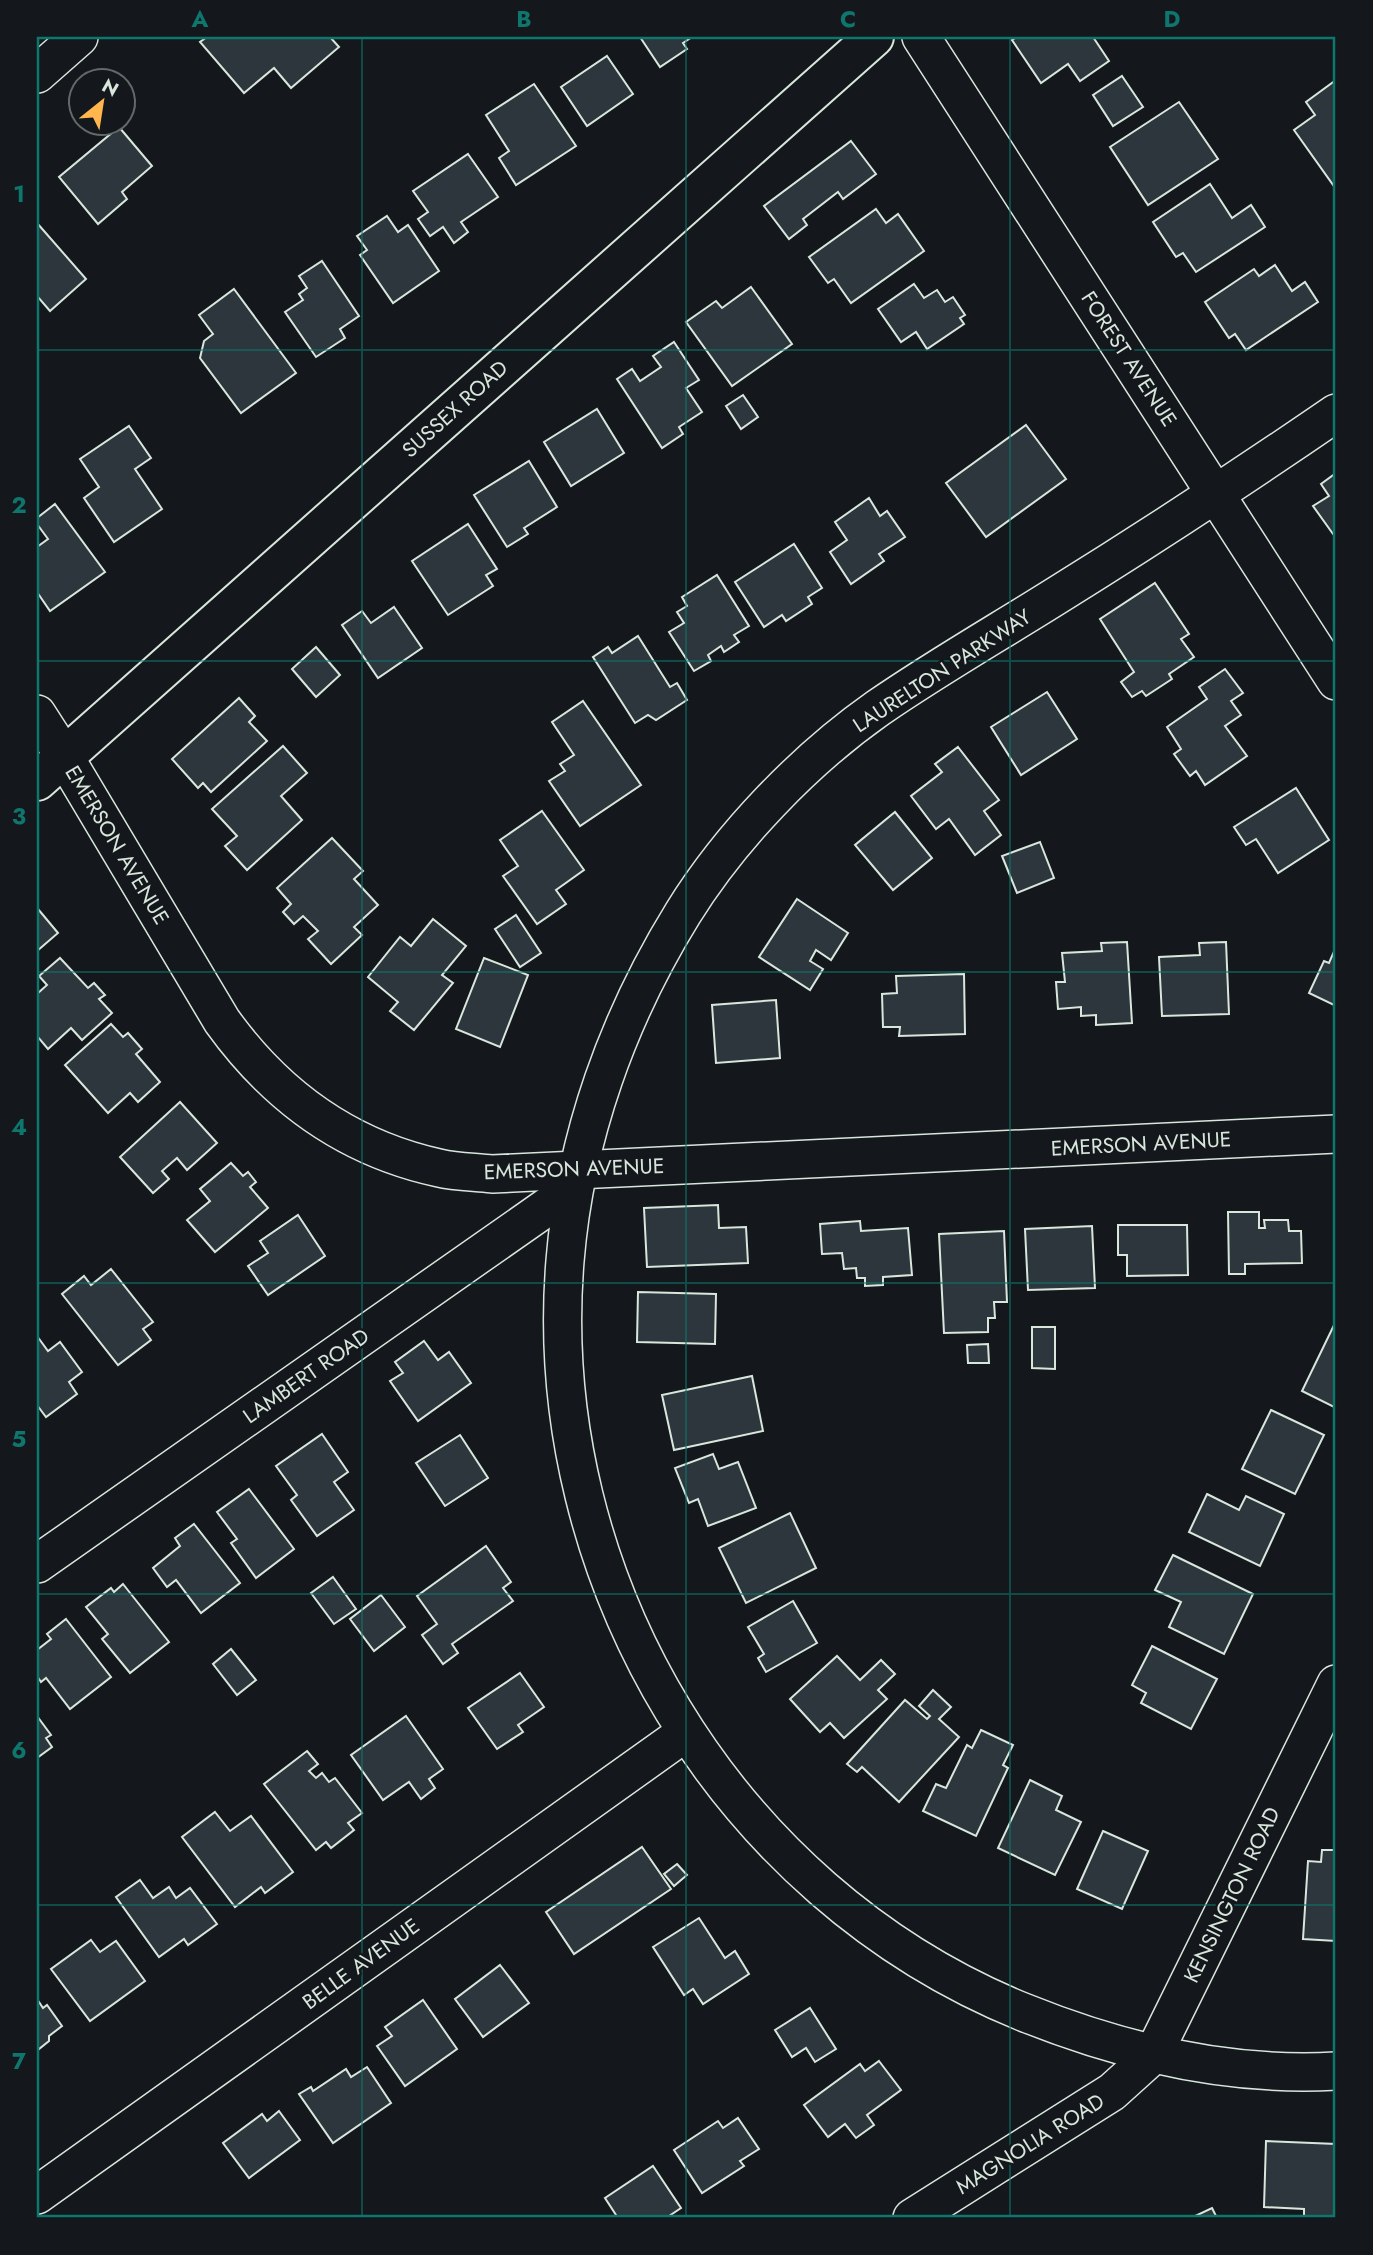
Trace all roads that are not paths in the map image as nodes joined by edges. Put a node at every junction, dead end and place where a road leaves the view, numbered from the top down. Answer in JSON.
{"nodes":[{"id":1,"x":79,"y":37,"type":"edge"},
{"id":2,"x":874,"y":37,"type":"edge"},
{"id":3,"x":921,"y":37,"type":"edge"},
{"id":4,"x":37,"y":74,"type":"edge"},
{"id":5,"x":1336,"y":413,"type":"edge"},
{"id":6,"x":1217,"y":495,"type":"junction"},
{"id":7,"x":1336,"y":681,"type":"edge"},
{"id":8,"x":37,"y":714,"type":"edge"},
{"id":9,"x":51,"y":768,"type":"edge"},
{"id":10,"x":1336,"y":1134,"type":"edge"},
{"id":11,"x":576,"y":1180,"type":"junction"},
{"id":12,"x":37,"y":1563,"type":"edge"},
{"id":13,"x":1336,"y":1684,"type":"edge"},
{"id":14,"x":685,"y":1733,"type":"junction"},
{"id":15,"x":1153,"y":2055,"type":"junction"},
{"id":16,"x":1336,"y":2071,"type":"edge"},
{"id":17,"x":1112,"y":2092,"type":"joint"},
{"id":18,"x":37,"y":2195,"type":"edge"},
{"id":19,"x":912,"y":2218,"type":"edge"}],
"edges":[{"from":1,"to":4,"type":"street"},
{"from":2,"to":9,"type":"street","name":"SUSSEX ROAD"},
{"from":3,"to":6,"type":"street","name":"FOREST AVENUE"},
{"from":5,"to":6,"type":"street","name":"LAURELTON PARKWAY"},
{"from":6,"to":7,"type":"street","name":"FOREST AVENUE"},
{"from":6,"to":11,"type":"street","name":"LAURELTON PARKWAY"},
{"from":8,"to":9,"type":"street","name":"EMERSON AVENUE"},
{"from":9,"to":11,"type":"street","name":"EMERSON AVENUE"},
{"from":10,"to":11,"type":"street","name":"EMERSON AVENUE"},
{"from":11,"to":12,"type":"street","name":"LAMBERT ROAD"},
{"from":11,"to":14,"type":"street","name":"LAURELTON PARKWAY"},
{"from":13,"to":15,"type":"street","name":"KENSINGTON ROAD"},
{"from":14,"to":15,"type":"street","name":"LAURELTON PARKWAY"},
{"from":14,"to":18,"type":"street","name":"BELLE AVENUE"},
{"from":15,"to":16,"type":"street","name":"LAURELTON PARKWAY"},
{"from":15,"to":17,"type":"street","name":"KENSINGTON ROAD"},
{"from":17,"to":19,"type":"street","name":"MAGNOLIA ROAD"}]}
